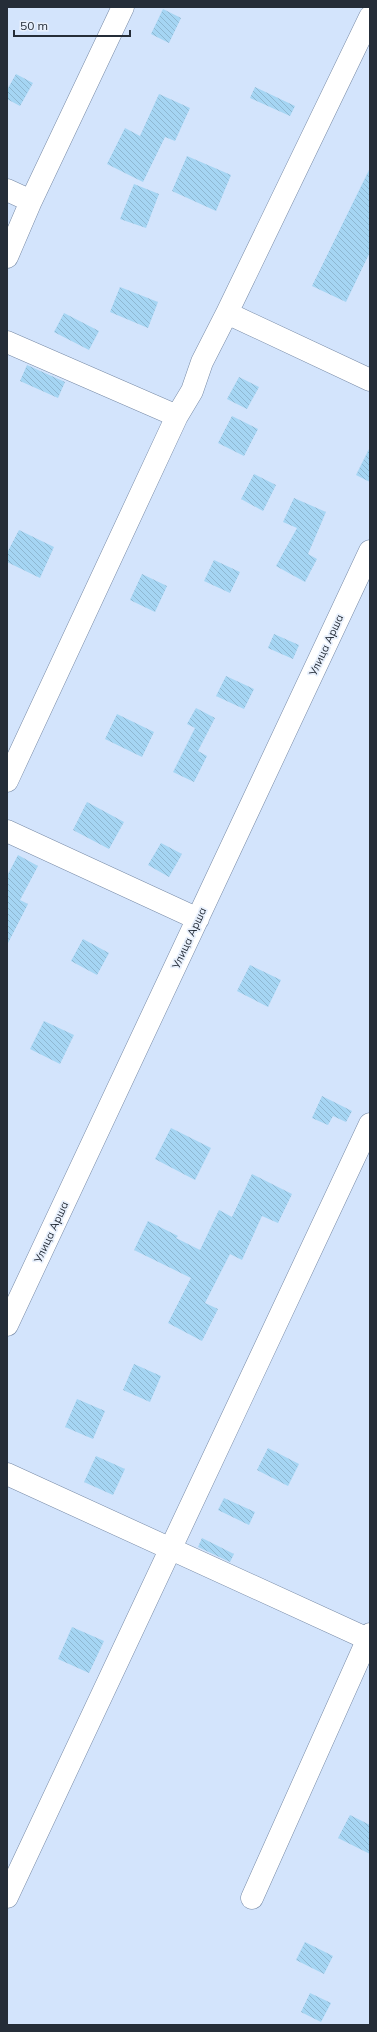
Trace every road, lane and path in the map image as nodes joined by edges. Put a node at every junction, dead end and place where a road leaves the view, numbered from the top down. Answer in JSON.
{"nodes":[{"id":1,"x":123,"y":7,"type":"edge"},
{"id":2,"x":370,"y":17,"type":"edge"},
{"id":3,"x":7,"y":190,"type":"edge"},
{"id":4,"x":31,"y":201,"type":"junction"},
{"id":5,"x":7,"y":258,"type":"edge"},
{"id":6,"x":227,"y":313,"type":"junction"},
{"id":7,"x":7,"y":342,"type":"edge"},
{"id":8,"x":370,"y":380,"type":"edge"},
{"id":9,"x":177,"y":416,"type":"junction"},
{"id":10,"x":370,"y":551,"type":"edge"},
{"id":11,"x":7,"y":781,"type":"edge"},
{"id":12,"x":7,"y":831,"type":"edge"},
{"id":13,"x":198,"y":919,"type":"junction"},
{"id":14,"x":370,"y":1124,"type":"edge"},
{"id":15,"x":7,"y":1325,"type":"edge"},
{"id":16,"x":7,"y":1474,"type":"edge"},
{"id":17,"x":170,"y":1550,"type":"junction"},
{"id":18,"x":369,"y":1638,"type":"edge"},
{"id":19,"x":7,"y":1897,"type":"edge"},
{"id":20,"x":252,"y":1898,"type":"dead end"}],
"edges":[{"from":1,"to":4,"type":"street"},
{"from":2,"to":6,"type":"street"},
{"from":3,"to":4,"type":"street"},
{"from":4,"to":5,"type":"street"},
{"from":6,"to":8,"type":"street"},
{"from":6,"to":9,"type":"street"},
{"from":7,"to":9,"type":"street"},
{"from":9,"to":11,"type":"street"},
{"from":10,"to":13,"type":"street","name":"Улица Арша"},
{"from":12,"to":13,"type":"street"},
{"from":13,"to":15,"type":"street","name":"Улица Арша"},
{"from":14,"to":17,"type":"street"},
{"from":16,"to":17,"type":"street"},
{"from":17,"to":18,"type":"street"},
{"from":17,"to":19,"type":"street"},
{"from":18,"to":20,"type":"street"}]}
